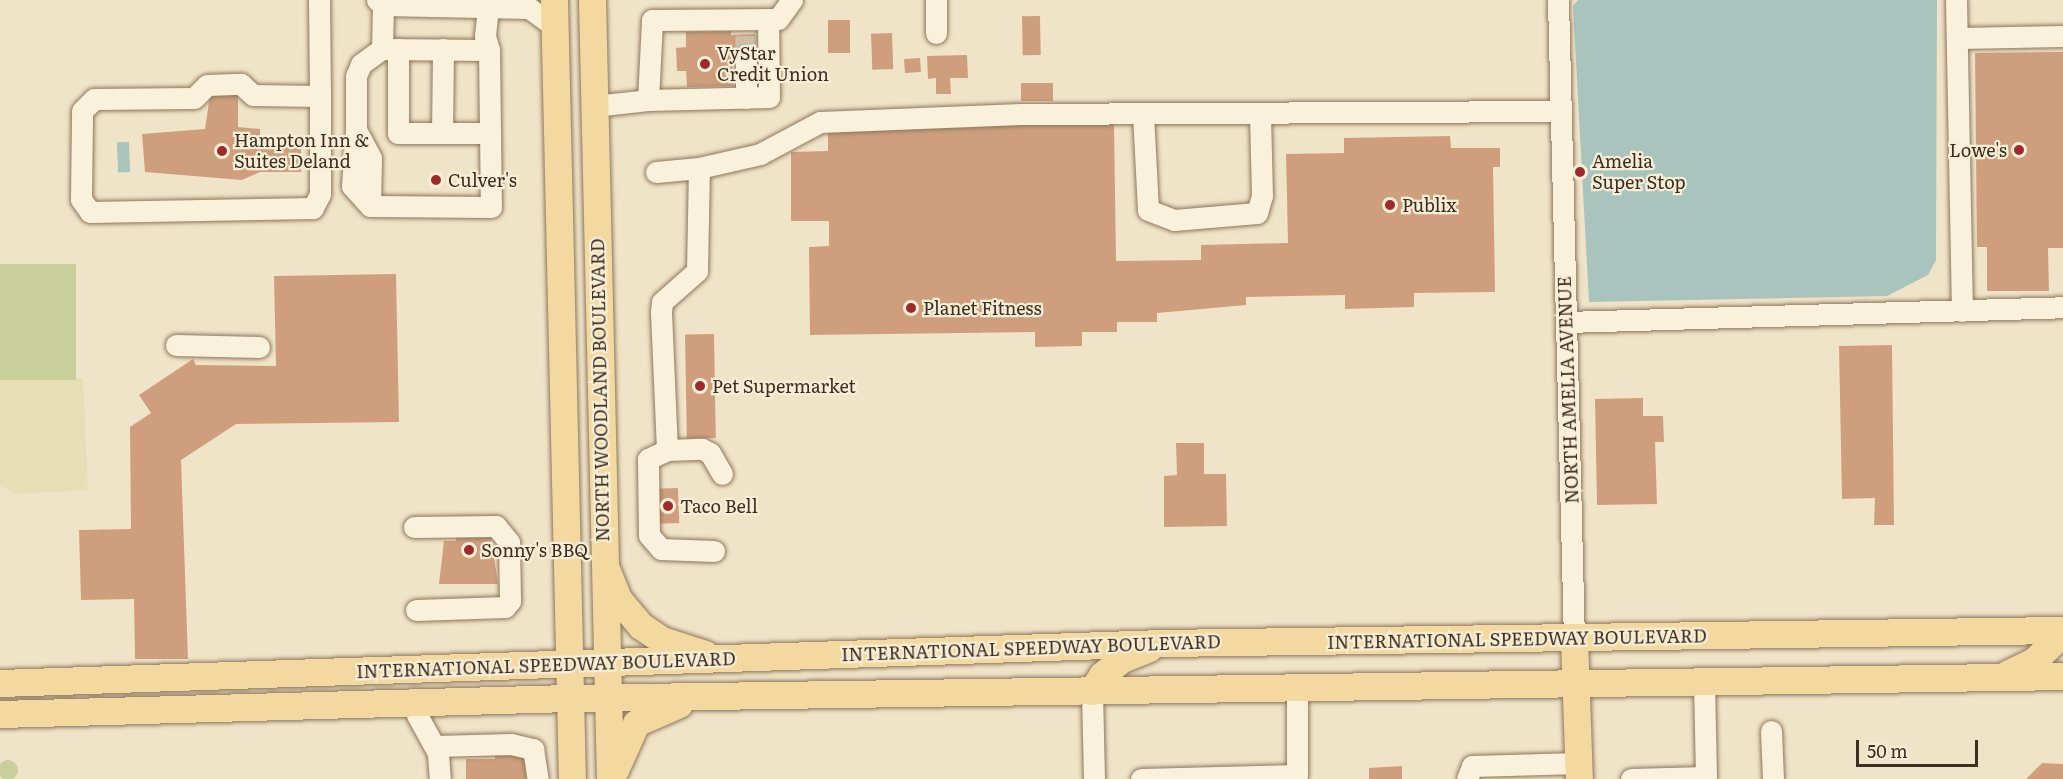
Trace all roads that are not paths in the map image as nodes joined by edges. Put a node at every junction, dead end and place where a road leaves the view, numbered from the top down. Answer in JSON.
{"nodes":[{"id":1,"x":319,"y":0,"type":"edge"},
{"id":2,"x":554,"y":0,"type":"edge"},
{"id":3,"x":575,"y":0,"type":"edge"},
{"id":4,"x":592,"y":0,"type":"edge"},
{"id":5,"x":792,"y":0,"type":"edge"},
{"id":6,"x":936,"y":0,"type":"edge"},
{"id":7,"x":1557,"y":0,"type":"edge"},
{"id":8,"x":1956,"y":0,"type":"edge"},
{"id":9,"x":380,"y":2,"type":"edge"},
{"id":10,"x":453,"y":3,"type":"edge"},
{"id":11,"x":488,"y":7,"type":"junction"},
{"id":12,"x":768,"y":19,"type":"junction"},
{"id":13,"x":555,"y":27,"type":"junction"},
{"id":14,"x":593,"y":33,"type":"junction"},
{"id":15,"x":936,"y":33,"type":"dead end"},
{"id":16,"x":2063,"y":36,"type":"edge"},
{"id":17,"x":1958,"y":38,"type":"junction"},
{"id":18,"x":390,"y":49,"type":"junction"},
{"id":19,"x":443,"y":50,"type":"junction"},
{"id":20,"x":489,"y":50,"type":"junction"},
{"id":21,"x":746,"y":58,"type":"tunnel mouth"},
{"id":22,"x":320,"y":96,"type":"junction"},
{"id":23,"x":746,"y":98,"type":"junction"},
{"id":24,"x":648,"y":100,"type":"junction"},
{"id":25,"x":594,"y":106,"type":"junction"},
{"id":26,"x":1560,"y":111,"type":"junction"},
{"id":27,"x":1260,"y":113,"type":"junction"},
{"id":28,"x":1143,"y":114,"type":"junction"},
{"id":29,"x":442,"y":134,"type":"junction"},
{"id":30,"x":490,"y":134,"type":"junction"},
{"id":31,"x":557,"y":168,"type":"junction"},
{"id":32,"x":699,"y":168,"type":"junction"},
{"id":33,"x":656,"y":172,"type":"dead end"},
{"id":34,"x":597,"y":242,"type":"junction"},
{"id":35,"x":2063,"y":307,"type":"edge"},
{"id":36,"x":1962,"y":311,"type":"junction"},
{"id":37,"x":1566,"y":322,"type":"junction"},
{"id":38,"x":176,"y":345,"type":"dead end"},
{"id":39,"x":259,"y":347,"type":"dead end"},
{"id":40,"x":668,"y":450,"type":"junction"},
{"id":41,"x":722,"y":474,"type":"dead end"},
{"id":42,"x":414,"y":527,"type":"dead end"},
{"id":43,"x":714,"y":550,"type":"dead end"},
{"id":44,"x":603,"y":561,"type":"junction"},
{"id":45,"x":416,"y":610,"type":"dead end"},
{"id":46,"x":2063,"y":631,"type":"edge"},
{"id":47,"x":1574,"y":639,"type":"junction"},
{"id":48,"x":1163,"y":643,"type":"junction"},
{"id":49,"x":720,"y":659,"type":"junction"},
{"id":50,"x":568,"y":664,"type":"junction"},
{"id":51,"x":605,"y":664,"type":"junction"},
{"id":52,"x":418,"y":669,"type":"junction"},
{"id":53,"x":224,"y":675,"type":"junction"},
{"id":54,"x":2063,"y":676,"type":"edge"},
{"id":55,"x":2000,"y":677,"type":"junction"},
{"id":56,"x":68,"y":681,"type":"junction"},
{"id":57,"x":1704,"y":681,"type":"junction"},
{"id":58,"x":0,"y":683,"type":"edge"},
{"id":59,"x":1576,"y":683,"type":"junction"},
{"id":60,"x":1297,"y":688,"type":"junction"},
{"id":61,"x":1092,"y":691,"type":"junction"},
{"id":62,"x":606,"y":697,"type":"junction"},
{"id":63,"x":700,"y":697,"type":"junction"},
{"id":64,"x":569,"y":698,"type":"junction"},
{"id":65,"x":239,"y":708,"type":"junction"},
{"id":66,"x":418,"y":708,"type":"junction"},
{"id":67,"x":59,"y":712,"type":"junction"},
{"id":68,"x":0,"y":714,"type":"edge"},
{"id":69,"x":1771,"y":731,"type":"dead end"},
{"id":70,"x":435,"y":746,"type":"junction"},
{"id":71,"x":1579,"y":771,"type":"edge"},
{"id":72,"x":1470,"y":773,"type":"edge"},
{"id":73,"x":1260,"y":777,"type":"edge"},
{"id":74,"x":1707,"y":777,"type":"edge"},
{"id":75,"x":1180,"y":778,"type":"edge"},
{"id":76,"x":440,"y":779,"type":"edge"},
{"id":77,"x":538,"y":779,"type":"edge"},
{"id":78,"x":572,"y":779,"type":"edge"},
{"id":79,"x":611,"y":779,"type":"edge"},
{"id":80,"x":1094,"y":779,"type":"edge"},
{"id":81,"x":1141,"y":779,"type":"edge"},
{"id":82,"x":1631,"y":779,"type":"edge"},
{"id":83,"x":1773,"y":779,"type":"edge"}],
"edges":[{"from":1,"to":22,"type":"street"},
{"from":2,"to":13,"type":"main road","name":"NORTH WOODLAND BOULEVARD"},
{"from":3,"to":14,"type":"main road"},
{"from":4,"to":14,"type":"main road","name":"NORTH WOODLAND BOULEVARD"},
{"from":5,"to":12,"type":"street"},
{"from":6,"to":15,"type":"street"},
{"from":7,"to":26,"type":"street","name":"NORTH AMELIA AVENUE"},
{"from":8,"to":17,"type":"street"},
{"from":9,"to":10,"type":"street"},
{"from":9,"to":18,"type":"street"},
{"from":10,"to":11,"type":"street"},
{"from":11,"to":13,"type":"street"},
{"from":11,"to":20,"type":"street"},
{"from":12,"to":23,"type":"street"},
{"from":12,"to":24,"type":"street"},
{"from":13,"to":31,"type":"main road","name":"NORTH WOODLAND BOULEVARD"},
{"from":14,"to":25,"type":"main road","name":"NORTH WOODLAND BOULEVARD"},
{"from":16,"to":17,"type":"street"},
{"from":17,"to":36,"type":"street"},
{"from":18,"to":19,"type":"street"},
{"from":18,"to":29,"type":"street"},
{"from":18,"to":30,"type":"street"},
{"from":19,"to":20,"type":"street"},
{"from":19,"to":29,"type":"street"},
{"from":20,"to":30,"type":"street"},
{"from":21,"to":23,"type":"street"},
{"from":22,"to":22,"type":"street"},
{"from":23,"to":24,"type":"street"},
{"from":24,"to":25,"type":"street"},
{"from":25,"to":34,"type":"main road","name":"NORTH WOODLAND BOULEVARD"},
{"from":26,"to":27,"type":"street"},
{"from":26,"to":37,"type":"street","name":"NORTH AMELIA AVENUE"},
{"from":27,"to":28,"type":"street"},
{"from":27,"to":28,"type":"street"},
{"from":28,"to":32,"type":"street"},
{"from":29,"to":30,"type":"street"},
{"from":31,"to":34,"type":"main road"},
{"from":31,"to":50,"type":"main road","name":"NORTH WOODLAND BOULEVARD"},
{"from":32,"to":33,"type":"street"},
{"from":32,"to":40,"type":"street"},
{"from":34,"to":44,"type":"main road","name":"NORTH WOODLAND BOULEVARD"},
{"from":35,"to":36,"type":"street"},
{"from":36,"to":37,"type":"street"},
{"from":37,"to":47,"type":"street","name":"NORTH AMELIA AVENUE"},
{"from":38,"to":39,"type":"street"},
{"from":40,"to":41,"type":"street"},
{"from":40,"to":43,"type":"street"},
{"from":42,"to":45,"type":"street"},
{"from":44,"to":49,"type":"main road"},
{"from":44,"to":51,"type":"main road","name":"NORTH WOODLAND BOULEVARD"},
{"from":46,"to":47,"type":"main road","name":"INTERNATIONAL SPEEDWAY BOULEVARD"},
{"from":46,"to":55,"type":"main road"},
{"from":47,"to":48,"type":"main road","name":"INTERNATIONAL SPEEDWAY BOULEVARD"},
{"from":47,"to":59,"type":"main road","name":"NORTH AMELIA AVENUE"},
{"from":48,"to":49,"type":"main road","name":"INTERNATIONAL SPEEDWAY BOULEVARD"},
{"from":48,"to":61,"type":"main road"},
{"from":49,"to":51,"type":"main road","name":"INTERNATIONAL SPEEDWAY BOULEVARD"},
{"from":50,"to":51,"type":"main road","name":"INTERNATIONAL SPEEDWAY BOULEVARD"},
{"from":50,"to":52,"type":"main road","name":"INTERNATIONAL SPEEDWAY BOULEVARD"},
{"from":50,"to":64,"type":"main road","name":"NORTH WOODLAND BOULEVARD"},
{"from":51,"to":62,"type":"main road","name":"NORTH WOODLAND BOULEVARD"},
{"from":52,"to":53,"type":"main road","name":"INTERNATIONAL SPEEDWAY BOULEVARD"},
{"from":52,"to":66,"type":"main road"},
{"from":53,"to":56,"type":"main road","name":"INTERNATIONAL SPEEDWAY BOULEVARD"},
{"from":53,"to":65,"type":"main road"},
{"from":54,"to":55,"type":"main road","name":"INTERNATIONAL SPEEDWAY BOULEVARD"},
{"from":55,"to":57,"type":"main road","name":"INTERNATIONAL SPEEDWAY BOULEVARD"},
{"from":56,"to":58,"type":"main road","name":"INTERNATIONAL SPEEDWAY BOULEVARD"},
{"from":56,"to":67,"type":"main road"},
{"from":57,"to":59,"type":"main road","name":"INTERNATIONAL SPEEDWAY BOULEVARD"},
{"from":57,"to":74,"type":"street"},
{"from":59,"to":60,"type":"main road","name":"INTERNATIONAL SPEEDWAY BOULEVARD"},
{"from":59,"to":71,"type":"main road","name":"NORTH AMELIA AVENUE"},
{"from":60,"to":61,"type":"main road","name":"INTERNATIONAL SPEEDWAY BOULEVARD"},
{"from":60,"to":73,"type":"street"},
{"from":61,"to":63,"type":"main road","name":"INTERNATIONAL SPEEDWAY BOULEVARD"},
{"from":61,"to":80,"type":"street"},
{"from":62,"to":63,"type":"main road","name":"INTERNATIONAL SPEEDWAY BOULEVARD"},
{"from":62,"to":64,"type":"main road","name":"INTERNATIONAL SPEEDWAY BOULEVARD"},
{"from":62,"to":79,"type":"main road","name":"NORTH WOODLAND BOULEVARD"},
{"from":63,"to":79,"type":"main road"},
{"from":64,"to":66,"type":"main road","name":"INTERNATIONAL SPEEDWAY BOULEVARD"},
{"from":64,"to":78,"type":"main road","name":"NORTH WOODLAND BOULEVARD"},
{"from":65,"to":66,"type":"main road","name":"INTERNATIONAL SPEEDWAY BOULEVARD"},
{"from":65,"to":67,"type":"main road","name":"INTERNATIONAL SPEEDWAY BOULEVARD"},
{"from":66,"to":70,"type":"street"},
{"from":67,"to":68,"type":"main road","name":"INTERNATIONAL SPEEDWAY BOULEVARD"},
{"from":69,"to":83,"type":"street"},
{"from":70,"to":76,"type":"street"},
{"from":70,"to":77,"type":"street"},
{"from":71,"to":72,"type":"street"},
{"from":73,"to":75,"type":"street"},
{"from":74,"to":82,"type":"street"},
{"from":75,"to":81,"type":"street"}]}
